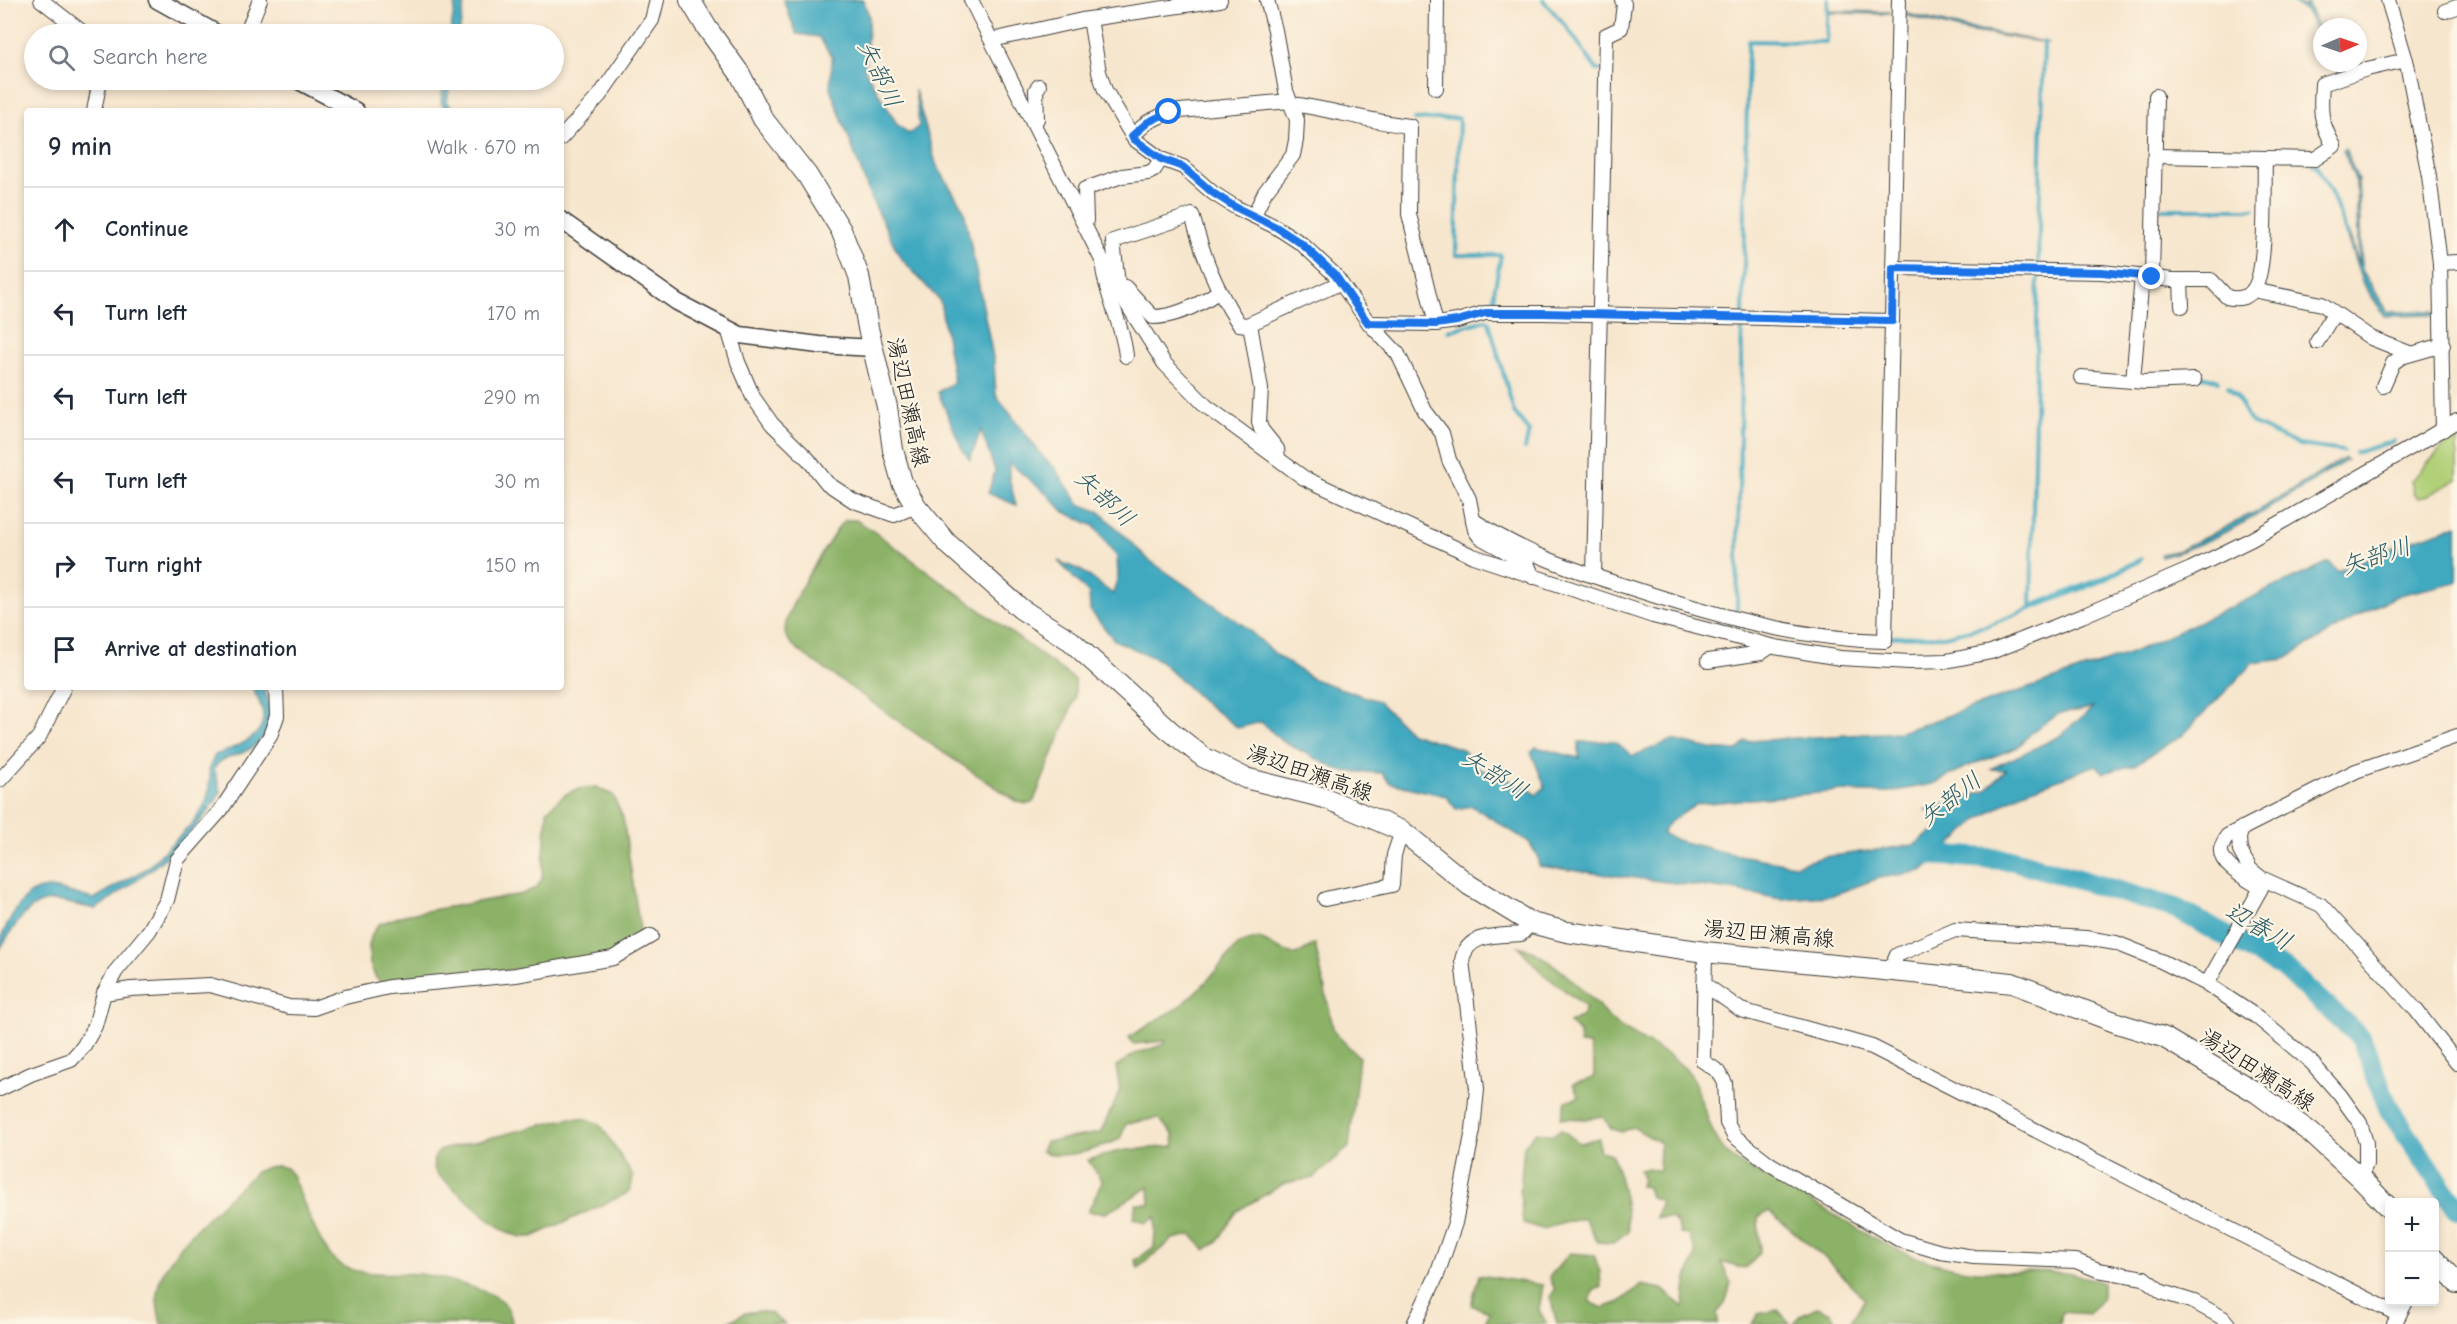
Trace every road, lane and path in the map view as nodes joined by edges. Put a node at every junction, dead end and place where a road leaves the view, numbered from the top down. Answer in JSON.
{"nodes":[{"id":1,"x":41,"y":0,"type":"edge"},
{"id":2,"x":157,"y":0,"type":"edge"},
{"id":3,"x":260,"y":0,"type":"edge"},
{"id":4,"x":657,"y":0,"type":"edge"},
{"id":5,"x":690,"y":0,"type":"edge"},
{"id":6,"x":971,"y":0,"type":"edge"},
{"id":7,"x":1220,"y":0,"type":"edge"},
{"id":8,"x":1267,"y":0,"type":"edge"},
{"id":9,"x":1437,"y":0,"type":"edge"},
{"id":10,"x":1622,"y":0,"type":"edge"},
{"id":11,"x":1899,"y":0,"type":"edge"},
{"id":12,"x":2388,"y":0,"type":"edge"},
{"id":13,"x":1125,"y":7,"type":"edge"},
{"id":14,"x":1090,"y":19,"type":"junction"},
{"id":15,"x":72,"y":24,"type":"edge"},
{"id":16,"x":200,"y":24,"type":"edge"},
{"id":17,"x":250,"y":24,"type":"edge"},
{"id":18,"x":992,"y":40,"type":"junction"},
{"id":19,"x":2406,"y":60,"type":"junction"},
{"id":20,"x":1039,"y":86,"type":"dead end"},
{"id":21,"x":1436,"y":88,"type":"dead end"},
{"id":22,"x":98,"y":90,"type":"edge"},
{"id":23,"x":316,"y":90,"type":"edge"},
{"id":24,"x":2156,"y":96,"type":"dead end"},
{"id":25,"x":1291,"y":103,"type":"junction"},
{"id":26,"x":95,"y":108,"type":"edge"},
{"id":27,"x":350,"y":108,"type":"edge"},
{"id":28,"x":1034,"y":124,"type":"junction"},
{"id":29,"x":564,"y":135,"type":"edge"},
{"id":30,"x":1132,"y":136,"type":"junction"},
{"id":31,"x":2155,"y":156,"type":"junction"},
{"id":32,"x":2265,"y":158,"type":"junction"},
{"id":33,"x":1161,"y":159,"type":"junction"},
{"id":34,"x":1254,"y":215,"type":"junction"},
{"id":35,"x":564,"y":222,"type":"edge"},
{"id":36,"x":1086,"y":227,"type":"junction"},
{"id":37,"x":1103,"y":260,"type":"junction"},
{"id":38,"x":2457,"y":262,"type":"edge"},
{"id":39,"x":2440,"y":263,"type":"junction"},
{"id":40,"x":1893,"y":268,"type":"junction"},
{"id":41,"x":2147,"y":277,"type":"junction"},
{"id":42,"x":2181,"y":280,"type":"junction"},
{"id":43,"x":1340,"y":283,"type":"junction"},
{"id":44,"x":1118,"y":284,"type":"junction"},
{"id":45,"x":2253,"y":290,"type":"junction"},
{"id":46,"x":1218,"y":292,"type":"junction"},
{"id":47,"x":2182,"y":306,"type":"dead end"},
{"id":48,"x":2334,"y":313,"type":"junction"},
{"id":49,"x":2457,"y":314,"type":"edge"},
{"id":50,"x":1600,"y":315,"type":"junction"},
{"id":51,"x":2442,"y":315,"type":"junction"},
{"id":52,"x":1892,"y":321,"type":"junction"},
{"id":53,"x":1368,"y":323,"type":"junction"},
{"id":54,"x":1250,"y":324,"type":"junction"},
{"id":55,"x":1436,"y":324,"type":"junction"},
{"id":56,"x":728,"y":329,"type":"junction"},
{"id":57,"x":2318,"y":342,"type":"dead end"},
{"id":58,"x":2442,"y":345,"type":"junction"},
{"id":59,"x":874,"y":348,"type":"junction"},
{"id":60,"x":2409,"y":353,"type":"junction"},
{"id":61,"x":1126,"y":356,"type":"dead end"},
{"id":62,"x":2080,"y":376,"type":"dead end"},
{"id":63,"x":2194,"y":380,"type":"dead end"},
{"id":64,"x":2133,"y":381,"type":"junction"},
{"id":65,"x":2384,"y":386,"type":"dead end"},
{"id":66,"x":2457,"y":421,"type":"edge"},
{"id":67,"x":2443,"y":430,"type":"junction"},
{"id":68,"x":1278,"y":459,"type":"junction"},
{"id":69,"x":916,"y":506,"type":"junction"},
{"id":70,"x":1473,"y":520,"type":"junction"},
{"id":71,"x":1594,"y":576,"type":"junction"},
{"id":72,"x":1533,"y":577,"type":"junction"},
{"id":73,"x":1771,"y":646,"type":"junction"},
{"id":74,"x":1708,"y":661,"type":"dead end"},
{"id":75,"x":62,"y":690,"type":"edge"},
{"id":76,"x":276,"y":690,"type":"edge"},
{"id":77,"x":2457,"y":736,"type":"edge"},
{"id":78,"x":0,"y":780,"type":"edge"},
{"id":79,"x":2242,"y":828,"type":"junction"},
{"id":80,"x":1402,"y":831,"type":"junction"},
{"id":81,"x":1325,"y":899,"type":"dead end"},
{"id":82,"x":1531,"y":923,"type":"junction"},
{"id":83,"x":651,"y":936,"type":"dead end"},
{"id":84,"x":1705,"y":952,"type":"junction"},
{"id":85,"x":1890,"y":969,"type":"junction"},
{"id":86,"x":2209,"y":981,"type":"junction"},
{"id":87,"x":1704,"y":984,"type":"junction"},
{"id":88,"x":104,"y":993,"type":"junction"},
{"id":89,"x":2457,"y":1064,"type":"edge"},
{"id":90,"x":0,"y":1089,"type":"edge"},
{"id":91,"x":2360,"y":1178,"type":"junction"},
{"id":92,"x":2385,"y":1204,"type":"edge"},
{"id":93,"x":2439,"y":1263,"type":"edge"},
{"id":94,"x":2457,"y":1283,"type":"edge"},
{"id":95,"x":2404,"y":1306,"type":"edge"},
{"id":96,"x":2396,"y":1320,"type":"edge"},
{"id":97,"x":1414,"y":1324,"type":"edge"},
{"id":98,"x":2228,"y":1324,"type":"edge"}],
"edges":[{"from":1,"to":15,"type":"street"},
{"from":2,"to":16,"type":"street"},
{"from":3,"to":17,"type":"street"},
{"from":4,"to":29,"type":"street"},
{"from":5,"to":59,"type":"main road","name":"湯辺田瀬高線"},
{"from":6,"to":18,"type":"street"},
{"from":7,"to":13,"type":"street"},
{"from":8,"to":25,"type":"street"},
{"from":9,"to":21,"type":"street"},
{"from":10,"to":50,"type":"street"},
{"from":11,"to":40,"type":"street"},
{"from":12,"to":19,"type":"street"},
{"from":13,"to":14,"type":"street"},
{"from":14,"to":18,"type":"street"},
{"from":14,"to":30,"type":"street"},
{"from":18,"to":28,"type":"street"},
{"from":19,"to":32,"type":"street"},
{"from":19,"to":39,"type":"street"},
{"from":20,"to":28,"type":"street"},
{"from":22,"to":26,"type":"street"},
{"from":23,"to":27,"type":"street"},
{"from":24,"to":31,"type":"street"},
{"from":25,"to":30,"type":"street"},
{"from":25,"to":34,"type":"street"},
{"from":25,"to":55,"type":"street"},
{"from":28,"to":36,"type":"street"},
{"from":30,"to":33,"type":"street"},
{"from":31,"to":32,"type":"street"},
{"from":31,"to":41,"type":"street"},
{"from":32,"to":45,"type":"street"},
{"from":33,"to":34,"type":"street"},
{"from":33,"to":36,"type":"street"},
{"from":34,"to":43,"type":"street"},
{"from":35,"to":56,"type":"street"},
{"from":36,"to":37,"type":"street"},
{"from":37,"to":44,"type":"street"},
{"from":37,"to":61,"type":"street"},
{"from":38,"to":39,"type":"street"},
{"from":39,"to":51,"type":"street"},
{"from":40,"to":41,"type":"street"},
{"from":40,"to":52,"type":"street"},
{"from":41,"to":42,"type":"street"},
{"from":41,"to":64,"type":"street"},
{"from":42,"to":45,"type":"street"},
{"from":42,"to":47,"type":"street"},
{"from":43,"to":53,"type":"street"},
{"from":43,"to":54,"type":"street"},
{"from":44,"to":46,"type":"street"},
{"from":44,"to":46,"type":"street"},
{"from":44,"to":68,"type":"street"},
{"from":45,"to":48,"type":"street"},
{"from":46,"to":54,"type":"street"},
{"from":48,"to":57,"type":"street"},
{"from":48,"to":60,"type":"street"},
{"from":49,"to":51,"type":"street"},
{"from":50,"to":52,"type":"street"},
{"from":50,"to":55,"type":"street"},
{"from":50,"to":71,"type":"street"},
{"from":51,"to":58,"type":"street"},
{"from":52,"to":71,"type":"street"},
{"from":53,"to":55,"type":"street"},
{"from":53,"to":70,"type":"street"},
{"from":54,"to":68,"type":"street"},
{"from":56,"to":59,"type":"street"},
{"from":56,"to":69,"type":"street"},
{"from":58,"to":60,"type":"street"},
{"from":58,"to":67,"type":"street"},
{"from":59,"to":69,"type":"main road","name":"湯辺田瀬高線"},
{"from":60,"to":65,"type":"street"},
{"from":62,"to":64,"type":"street"},
{"from":63,"to":64,"type":"street"},
{"from":66,"to":67,"type":"street"},
{"from":67,"to":73,"type":"street"},
{"from":68,"to":72,"type":"street"},
{"from":69,"to":80,"type":"main road","name":"湯辺田瀬高線"},
{"from":70,"to":71,"type":"street"},
{"from":70,"to":72,"type":"street"},
{"from":72,"to":73,"type":"street"},
{"from":73,"to":74,"type":"street"},
{"from":75,"to":78,"type":"street"},
{"from":76,"to":88,"type":"street"},
{"from":77,"to":79,"type":"street"},
{"from":79,"to":86,"type":"street"},
{"from":79,"to":89,"type":"street"},
{"from":80,"to":81,"type":"street"},
{"from":80,"to":82,"type":"main road","name":"湯辺田瀬高線"},
{"from":82,"to":84,"type":"main road","name":"湯辺田瀬高線"},
{"from":82,"to":97,"type":"street"},
{"from":83,"to":88,"type":"street"},
{"from":84,"to":85,"type":"main road","name":"湯辺田瀬高線"},
{"from":84,"to":87,"type":"street"},
{"from":85,"to":86,"type":"street"},
{"from":85,"to":91,"type":"main road","name":"湯辺田瀬高線"},
{"from":86,"to":91,"type":"street"},
{"from":87,"to":96,"type":"street"},
{"from":87,"to":98,"type":"street"},
{"from":88,"to":90,"type":"street"},
{"from":91,"to":92,"type":"main road","name":"湯辺田瀬高線"},
{"from":93,"to":94,"type":"main road"},
{"from":95,"to":96,"type":"street"}]}
